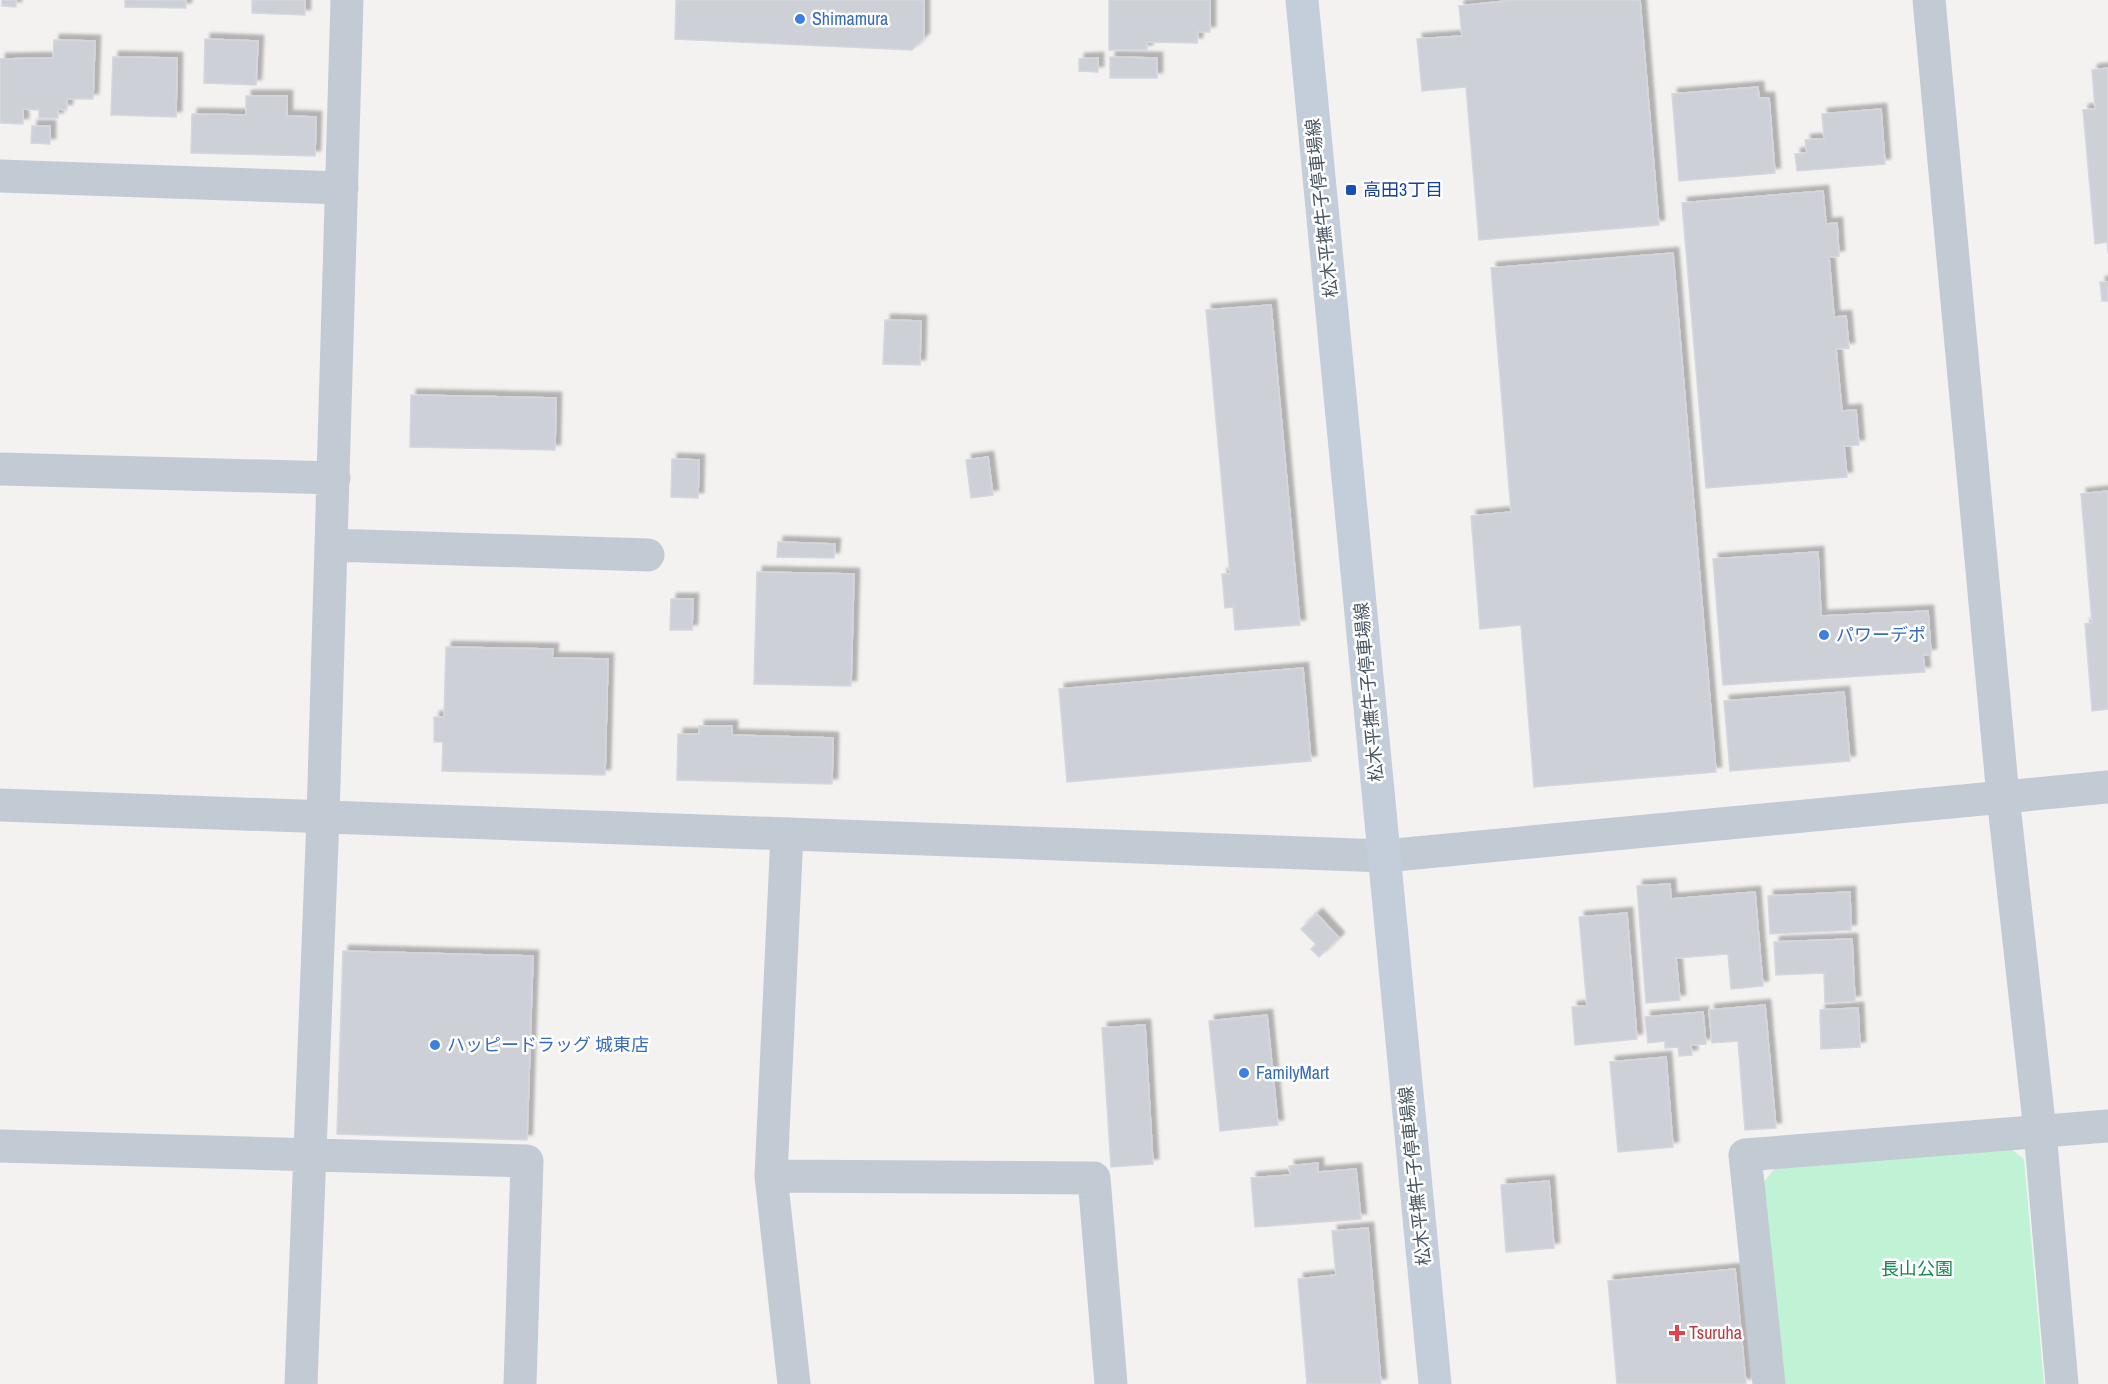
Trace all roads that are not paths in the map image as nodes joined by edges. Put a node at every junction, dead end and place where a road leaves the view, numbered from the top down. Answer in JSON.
{"nodes":[{"id":1,"x":347,"y":0,"type":"edge"},
{"id":2,"x":1302,"y":0,"type":"edge"},
{"id":3,"x":1929,"y":0,"type":"edge"},
{"id":4,"x":0,"y":176,"type":"edge"},
{"id":5,"x":342,"y":188,"type":"junction"},
{"id":6,"x":0,"y":469,"type":"edge"},
{"id":7,"x":333,"y":478,"type":"junction"},
{"id":8,"x":331,"y":545,"type":"junction"},
{"id":9,"x":648,"y":555,"type":"dead end"},
{"id":10,"x":2108,"y":787,"type":"edge"},
{"id":11,"x":2003,"y":796,"type":"junction"},
{"id":12,"x":0,"y":805,"type":"edge"},
{"id":13,"x":323,"y":817,"type":"junction"},
{"id":14,"x":787,"y":834,"type":"junction"},
{"id":15,"x":1384,"y":856,"type":"junction"},
{"id":16,"x":2108,"y":1126,"type":"edge"},
{"id":17,"x":2040,"y":1131,"type":"junction"},
{"id":18,"x":0,"y":1146,"type":"edge"},
{"id":19,"x":310,"y":1157,"type":"junction"},
{"id":20,"x":771,"y":1176,"type":"junction"},
{"id":21,"x":301,"y":1384,"type":"edge"},
{"id":22,"x":520,"y":1384,"type":"edge"},
{"id":23,"x":794,"y":1384,"type":"edge"},
{"id":24,"x":1111,"y":1384,"type":"edge"},
{"id":25,"x":1436,"y":1384,"type":"edge"},
{"id":26,"x":1769,"y":1384,"type":"edge"},
{"id":27,"x":2062,"y":1384,"type":"edge"}],
"edges":[{"from":1,"to":5,"type":"street"},
{"from":2,"to":15,"type":"main road","name":"松木平撫牛子停車場線"},
{"from":3,"to":11,"type":"street"},
{"from":4,"to":5,"type":"street"},
{"from":5,"to":7,"type":"street"},
{"from":6,"to":7,"type":"street"},
{"from":7,"to":8,"type":"street"},
{"from":8,"to":9,"type":"street"},
{"from":8,"to":13,"type":"street"},
{"from":10,"to":11,"type":"street"},
{"from":11,"to":15,"type":"street"},
{"from":11,"to":17,"type":"street"},
{"from":12,"to":13,"type":"street"},
{"from":13,"to":14,"type":"street"},
{"from":13,"to":19,"type":"street"},
{"from":14,"to":15,"type":"street"},
{"from":14,"to":20,"type":"street"},
{"from":15,"to":25,"type":"main road","name":"松木平撫牛子停車場線"},
{"from":16,"to":17,"type":"street"},
{"from":17,"to":26,"type":"street"},
{"from":17,"to":27,"type":"street"},
{"from":18,"to":19,"type":"street"},
{"from":19,"to":21,"type":"street"},
{"from":19,"to":22,"type":"street"},
{"from":20,"to":23,"type":"street"},
{"from":20,"to":24,"type":"street"}]}
